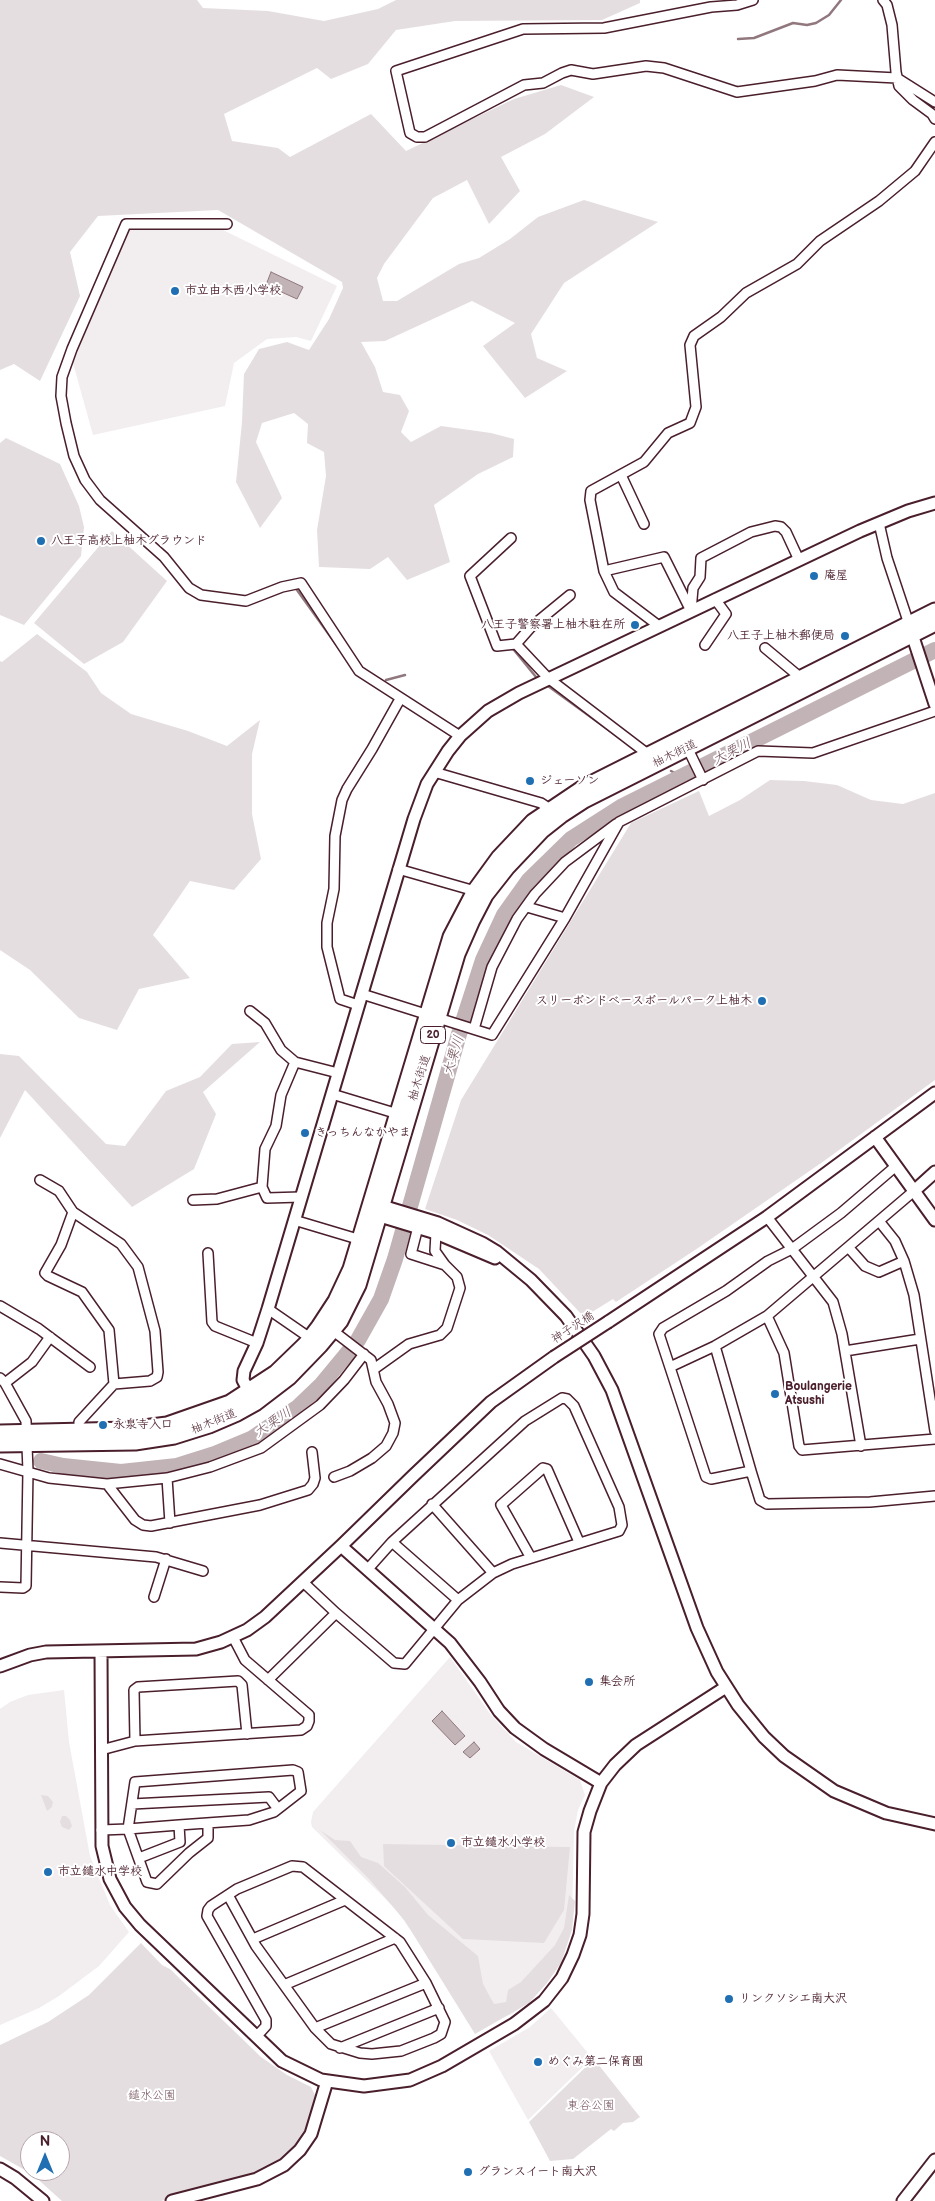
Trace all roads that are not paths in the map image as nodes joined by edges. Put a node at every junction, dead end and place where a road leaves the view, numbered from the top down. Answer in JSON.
{"nodes":[{"id":1,"x":753,"y":0,"type":"edge"},
{"id":2,"x":883,"y":0,"type":"edge"},
{"id":3,"x":897,"y":78,"type":"junction"},
{"id":4,"x":935,"y":102,"type":"edge"},
{"id":5,"x":935,"y":119,"type":"edge"},
{"id":6,"x":935,"y":142,"type":"edge"},
{"id":7,"x":227,"y":224,"type":"dead end"},
{"id":8,"x":621,"y":475,"type":"junction"},
{"id":9,"x":935,"y":503,"type":"edge"},
{"id":10,"x":879,"y":523,"type":"junction"},
{"id":11,"x":644,"y":524,"type":"dead end"},
{"id":12,"x":511,"y":538,"type":"dead end"},
{"id":13,"x":798,"y":560,"type":"junction"},
{"id":14,"x":604,"y":571,"type":"junction"},
{"id":15,"x":570,"y":595,"type":"dead end"},
{"id":16,"x":716,"y":599,"type":"junction"},
{"id":17,"x":691,"y":611,"type":"junction"},
{"id":18,"x":935,"y":611,"type":"edge"},
{"id":19,"x":935,"y":623,"type":"edge"},
{"id":20,"x":659,"y":626,"type":"junction"},
{"id":21,"x":912,"y":635,"type":"junction"},
{"id":22,"x":516,"y":644,"type":"junction"},
{"id":23,"x":704,"y":645,"type":"dead end"},
{"id":24,"x":765,"y":648,"type":"dead end"},
{"id":25,"x":548,"y":678,"type":"junction"},
{"id":26,"x":801,"y":678,"type":"junction"},
{"id":27,"x":400,"y":699,"type":"junction"},
{"id":28,"x":935,"y":704,"type":"edge"},
{"id":29,"x":935,"y":711,"type":"edge"},
{"id":30,"x":460,"y":736,"type":"junction"},
{"id":31,"x":687,"y":748,"type":"junction"},
{"id":32,"x":649,"y":755,"type":"junction"},
{"id":33,"x":434,"y":772,"type":"junction"},
{"id":34,"x":703,"y":779,"type":"junction"},
{"id":35,"x":550,"y":809,"type":"junction"},
{"id":36,"x":619,"y":822,"type":"junction"},
{"id":37,"x":398,"y":869,"type":"junction"},
{"id":38,"x":475,"y":891,"type":"junction"},
{"id":39,"x":527,"y":907,"type":"junction"},
{"id":40,"x":565,"y":918,"type":"junction"},
{"id":41,"x":360,"y":1000,"type":"junction"},
{"id":42,"x":250,"y":1011,"type":"dead end"},
{"id":43,"x":439,"y":1018,"type":"junction"},
{"id":44,"x":472,"y":1028,"type":"junction"},
{"id":45,"x":296,"y":1062,"type":"junction"},
{"id":46,"x":338,"y":1073,"type":"junction"},
{"id":47,"x":332,"y":1094,"type":"junction"},
{"id":48,"x":935,"y":1094,"type":"edge"},
{"id":49,"x":398,"y":1114,"type":"junction"},
{"id":50,"x":875,"y":1137,"type":"junction"},
{"id":51,"x":896,"y":1166,"type":"junction"},
{"id":52,"x":935,"y":1172,"type":"edge"},
{"id":53,"x":40,"y":1180,"type":"dead end"},
{"id":54,"x":262,"y":1187,"type":"junction"},
{"id":55,"x":914,"y":1191,"type":"junction"},
{"id":56,"x":301,"y":1197,"type":"junction"},
{"id":57,"x":193,"y":1200,"type":"dead end"},
{"id":58,"x":377,"y":1210,"type":"junction"},
{"id":59,"x":73,"y":1212,"type":"junction"},
{"id":60,"x":766,"y":1217,"type":"junction"},
{"id":61,"x":294,"y":1220,"type":"junction"},
{"id":62,"x":935,"y":1220,"type":"edge"},
{"id":63,"x":880,"y":1221,"type":"junction"},
{"id":64,"x":416,"y":1223,"type":"junction"},
{"id":65,"x":436,"y":1233,"type":"junction"},
{"id":66,"x":361,"y":1240,"type":"junction"},
{"id":67,"x":849,"y":1248,"type":"junction"},
{"id":68,"x":792,"y":1250,"type":"junction"},
{"id":69,"x":208,"y":1253,"type":"dead end"},
{"id":70,"x":904,"y":1261,"type":"junction"},
{"id":71,"x":445,"y":1265,"type":"junction"},
{"id":72,"x":517,"y":1269,"type":"junction"},
{"id":73,"x":815,"y":1277,"type":"junction"},
{"id":74,"x":0,"y":1306,"type":"edge"},
{"id":75,"x":268,"y":1309,"type":"junction"},
{"id":76,"x":767,"y":1316,"type":"junction"},
{"id":77,"x":332,"y":1330,"type":"junction"},
{"id":78,"x":50,"y":1337,"type":"junction"},
{"id":79,"x":310,"y":1338,"type":"junction"},
{"id":80,"x":920,"y":1339,"type":"junction"},
{"id":81,"x":257,"y":1343,"type":"junction"},
{"id":82,"x":716,"y":1346,"type":"junction"},
{"id":83,"x":845,"y":1351,"type":"junction"},
{"id":84,"x":363,"y":1353,"type":"junction"},
{"id":85,"x":90,"y":1368,"type":"dead end"},
{"id":86,"x":670,"y":1368,"type":"junction"},
{"id":87,"x":374,"y":1369,"type":"junction"},
{"id":88,"x":2,"y":1381,"type":"edge"},
{"id":89,"x":114,"y":1384,"type":"junction"},
{"id":90,"x":252,"y":1398,"type":"junction"},
{"id":91,"x":935,"y":1431,"type":"edge"},
{"id":92,"x":79,"y":1432,"type":"junction"},
{"id":93,"x":0,"y":1434,"type":"edge"},
{"id":94,"x":935,"y":1439,"type":"edge"},
{"id":95,"x":28,"y":1443,"type":"junction"},
{"id":96,"x":0,"y":1444,"type":"edge"},
{"id":97,"x":860,"y":1446,"type":"junction"},
{"id":98,"x":312,"y":1452,"type":"dead end"},
{"id":99,"x":0,"y":1464,"type":"edge"},
{"id":100,"x":28,"y":1470,"type":"junction"},
{"id":101,"x":751,"y":1471,"type":"junction"},
{"id":102,"x":334,"y":1477,"type":"dead end"},
{"id":103,"x":167,"y":1478,"type":"junction"},
{"id":104,"x":107,"y":1484,"type":"junction"},
{"id":105,"x":935,"y":1496,"type":"edge"},
{"id":106,"x":432,"y":1504,"type":"junction"},
{"id":107,"x":170,"y":1523,"type":"junction"},
{"id":108,"x":392,"y":1542,"type":"junction"},
{"id":109,"x":579,"y":1542,"type":"junction"},
{"id":110,"x":0,"y":1543,"type":"edge"},
{"id":111,"x":28,"y":1546,"type":"junction"},
{"id":112,"x":342,"y":1546,"type":"junction"},
{"id":113,"x":532,"y":1558,"type":"junction"},
{"id":114,"x":166,"y":1560,"type":"junction"},
{"id":115,"x":368,"y":1570,"type":"junction"},
{"id":116,"x":204,"y":1571,"type":"dead end"},
{"id":117,"x":493,"y":1573,"type":"junction"},
{"id":118,"x":303,"y":1582,"type":"junction"},
{"id":119,"x":0,"y":1587,"type":"edge"},
{"id":120,"x":154,"y":1597,"type":"dead end"},
{"id":121,"x":458,"y":1600,"type":"junction"},
{"id":122,"x":336,"y":1612,"type":"junction"},
{"id":123,"x":434,"y":1628,"type":"junction"},
{"id":124,"x":233,"y":1637,"type":"junction"},
{"id":125,"x":101,"y":1651,"type":"junction"},
{"id":126,"x":0,"y":1666,"type":"edge"},
{"id":127,"x":268,"y":1680,"type":"junction"},
{"id":128,"x":726,"y":1687,"type":"junction"},
{"id":129,"x":246,"y":1734,"type":"junction"},
{"id":130,"x":135,"y":1741,"type":"junction"},
{"id":131,"x":100,"y":1750,"type":"junction"},
{"id":132,"x":601,"y":1783,"type":"junction"},
{"id":133,"x":132,"y":1804,"type":"junction"},
{"id":134,"x":278,"y":1809,"type":"junction"},
{"id":135,"x":208,"y":1823,"type":"junction"},
{"id":136,"x":935,"y":1824,"type":"edge"},
{"id":137,"x":179,"y":1825,"type":"junction"},
{"id":138,"x":128,"y":1829,"type":"junction"},
{"id":139,"x":101,"y":1830,"type":"junction"},
{"id":140,"x":139,"y":1858,"type":"junction"},
{"id":141,"x":228,"y":1895,"type":"junction"},
{"id":142,"x":345,"y":1900,"type":"junction"},
{"id":143,"x":395,"y":1938,"type":"junction"},
{"id":144,"x":252,"y":1939,"type":"junction"},
{"id":145,"x":426,"y":1983,"type":"junction"},
{"id":146,"x":284,"y":1985,"type":"junction"},
{"id":147,"x":439,"y":2008,"type":"junction"},
{"id":148,"x":314,"y":2028,"type":"junction"},
{"id":149,"x":256,"y":2037,"type":"junction"},
{"id":150,"x":340,"y":2048,"type":"junction"},
{"id":151,"x":327,"y":2081,"type":"junction"},
{"id":152,"x":934,"y":2162,"type":"edge"},
{"id":153,"x":0,"y":2169,"type":"edge"},
{"id":154,"x":906,"y":2197,"type":"edge"},
{"id":155,"x":43,"y":2201,"type":"edge"},
{"id":156,"x":172,"y":2201,"type":"edge"}],
"edges":[{"from":1,"to":3,"type":"street"},
{"from":2,"to":3,"type":"street"},
{"from":3,"to":4,"type":"street"},
{"from":3,"to":5,"type":"street"},
{"from":6,"to":8,"type":"street"},
{"from":7,"to":27,"type":"street"},
{"from":8,"to":11,"type":"street"},
{"from":8,"to":14,"type":"street"},
{"from":9,"to":10,"type":"street"},
{"from":10,"to":13,"type":"street"},
{"from":10,"to":21,"type":"street"},
{"from":12,"to":22,"type":"street"},
{"from":13,"to":16,"type":"street"},
{"from":13,"to":17,"type":"street"},
{"from":14,"to":17,"type":"street"},
{"from":14,"to":20,"type":"street"},
{"from":15,"to":22,"type":"street"},
{"from":16,"to":17,"type":"street"},
{"from":16,"to":23,"type":"street"},
{"from":17,"to":20,"type":"street"},
{"from":18,"to":21,"type":"main road","name":"柚木街道","number":"20"},
{"from":19,"to":21,"type":"main road","name":"柚木街道","number":"20"},
{"from":20,"to":25,"type":"street"},
{"from":21,"to":26,"type":"main road","name":"柚木街道","number":"20"},
{"from":21,"to":28,"type":"street"},
{"from":21,"to":31,"type":"main road","name":"柚木街道","number":"20"},
{"from":22,"to":25,"type":"street"},
{"from":24,"to":26,"type":"street"},
{"from":25,"to":30,"type":"street"},
{"from":25,"to":32,"type":"street"},
{"from":26,"to":31,"type":"main road","name":"柚木街道","number":"20"},
{"from":27,"to":30,"type":"street"},
{"from":27,"to":41,"type":"street"},
{"from":29,"to":34,"type":"street"},
{"from":30,"to":33,"type":"street"},
{"from":31,"to":32,"type":"main road","name":"柚木街道","number":"20"},
{"from":31,"to":34,"type":"street"},
{"from":31,"to":43,"type":"main road","name":"柚木街道","number":"20"},
{"from":32,"to":35,"type":"main road","name":"柚木街道","number":"20"},
{"from":33,"to":35,"type":"street"},
{"from":33,"to":37,"type":"street"},
{"from":34,"to":36,"type":"street"},
{"from":35,"to":38,"type":"main road","name":"柚木街道","number":"20"},
{"from":36,"to":39,"type":"street"},
{"from":36,"to":40,"type":"street"},
{"from":37,"to":38,"type":"street"},
{"from":37,"to":41,"type":"street"},
{"from":38,"to":43,"type":"main road","name":"柚木街道","number":"20"},
{"from":39,"to":40,"type":"street"},
{"from":39,"to":44,"type":"street"},
{"from":40,"to":44,"type":"street"},
{"from":41,"to":43,"type":"street"},
{"from":41,"to":46,"type":"street"},
{"from":42,"to":45,"type":"street"},
{"from":43,"to":44,"type":"street"},
{"from":43,"to":49,"type":"main road","name":"柚木街道","number":"20"},
{"from":43,"to":58,"type":"main road","name":"柚木街道","number":"20"},
{"from":45,"to":46,"type":"street"},
{"from":45,"to":54,"type":"street"},
{"from":46,"to":47,"type":"street"},
{"from":47,"to":49,"type":"street"},
{"from":47,"to":56,"type":"street"},
{"from":48,"to":50,"type":"street","name":"神子沢橋"},
{"from":49,"to":58,"type":"main road","name":"柚木街道","number":"20"},
{"from":50,"to":51,"type":"street"},
{"from":50,"to":60,"type":"street","name":"神子沢橋"},
{"from":51,"to":55,"type":"street"},
{"from":51,"to":68,"type":"street"},
{"from":52,"to":55,"type":"street"},
{"from":53,"to":59,"type":"street"},
{"from":54,"to":56,"type":"street"},
{"from":54,"to":57,"type":"street"},
{"from":55,"to":62,"type":"street"},
{"from":55,"to":63,"type":"street"},
{"from":56,"to":61,"type":"street"},
{"from":58,"to":64,"type":"street"},
{"from":58,"to":66,"type":"main road","name":"柚木街道","number":"20"},
{"from":58,"to":77,"type":"main road","name":"柚木街道","number":"20"},
{"from":59,"to":89,"type":"street"},
{"from":59,"to":89,"type":"street"},
{"from":60,"to":68,"type":"street"},
{"from":60,"to":112,"type":"street","name":"神子沢橋","bridge":true},
{"from":61,"to":66,"type":"street"},
{"from":61,"to":75,"type":"street"},
{"from":63,"to":67,"type":"street"},
{"from":63,"to":70,"type":"street"},
{"from":64,"to":65,"type":"street"},
{"from":64,"to":71,"type":"street"},
{"from":64,"to":72,"type":"street"},
{"from":65,"to":71,"type":"street"},
{"from":65,"to":72,"type":"street"},
{"from":66,"to":79,"type":"main road","name":"柚木街道","number":"20"},
{"from":67,"to":70,"type":"street"},
{"from":67,"to":73,"type":"street"},
{"from":68,"to":73,"type":"street"},
{"from":68,"to":86,"type":"street"},
{"from":69,"to":81,"type":"street"},
{"from":70,"to":80,"type":"street"},
{"from":71,"to":87,"type":"street"},
{"from":72,"to":128,"type":"street"},
{"from":73,"to":76,"type":"street"},
{"from":73,"to":83,"type":"street"},
{"from":74,"to":78,"type":"street"},
{"from":75,"to":79,"type":"street"},
{"from":75,"to":81,"type":"street"},
{"from":76,"to":82,"type":"street"},
{"from":76,"to":97,"type":"street"},
{"from":77,"to":84,"type":"street"},
{"from":77,"to":90,"type":"main road","name":"柚木街道","number":"20"},
{"from":78,"to":85,"type":"street"},
{"from":78,"to":88,"type":"street"},
{"from":79,"to":90,"type":"main road","name":"柚木街道","number":"20"},
{"from":80,"to":83,"type":"street"},
{"from":80,"to":91,"type":"street"},
{"from":81,"to":90,"type":"street"},
{"from":82,"to":86,"type":"street"},
{"from":82,"to":101,"type":"street"},
{"from":83,"to":97,"type":"street"},
{"from":84,"to":87,"type":"street"},
{"from":84,"to":103,"type":"street"},
{"from":86,"to":101,"type":"street"},
{"from":87,"to":102,"type":"street"},
{"from":88,"to":95,"type":"street"},
{"from":89,"to":92,"type":"street"},
{"from":90,"to":92,"type":"main road","name":"柚木街道","number":"20"},
{"from":90,"to":95,"type":"main road","name":"柚木街道","number":"20"},
{"from":92,"to":95,"type":"main road","name":"柚木街道","number":"20"},
{"from":93,"to":95,"type":"main road","name":"柚木街道","number":"20"},
{"from":94,"to":97,"type":"street"},
{"from":95,"to":96,"type":"main road","name":"柚木街道","number":"20"},
{"from":95,"to":100,"type":"street"},
{"from":98,"to":107,"type":"street"},
{"from":99,"to":100,"type":"street"},
{"from":100,"to":104,"type":"street"},
{"from":100,"to":111,"type":"street"},
{"from":101,"to":105,"type":"street"},
{"from":103,"to":104,"type":"street"},
{"from":103,"to":107,"type":"street"},
{"from":104,"to":107,"type":"street"},
{"from":106,"to":108,"type":"street"},
{"from":106,"to":109,"type":"street"},
{"from":106,"to":117,"type":"street"},
{"from":108,"to":115,"type":"street"},
{"from":108,"to":121,"type":"street"},
{"from":109,"to":113,"type":"street"},
{"from":109,"to":113,"type":"street"},
{"from":110,"to":111,"type":"street"},
{"from":111,"to":114,"type":"street"},
{"from":111,"to":119,"type":"street"},
{"from":112,"to":115,"type":"street"},
{"from":112,"to":118,"type":"street","name":"神子沢橋"},
{"from":113,"to":117,"type":"street"},
{"from":114,"to":116,"type":"street"},
{"from":114,"to":120,"type":"street"},
{"from":115,"to":123,"type":"street"},
{"from":117,"to":121,"type":"street"},
{"from":118,"to":122,"type":"street"},
{"from":118,"to":124,"type":"street","name":"神子沢橋"},
{"from":121,"to":123,"type":"street"},
{"from":122,"to":123,"type":"street"},
{"from":122,"to":127,"type":"street"},
{"from":123,"to":132,"type":"street"},
{"from":124,"to":125,"type":"street","name":"神子沢橋"},
{"from":124,"to":127,"type":"street"},
{"from":125,"to":126,"type":"street","name":"神子沢橋"},
{"from":125,"to":131,"type":"street"},
{"from":127,"to":129,"type":"street"},
{"from":128,"to":132,"type":"street"},
{"from":128,"to":136,"type":"street"},
{"from":129,"to":130,"type":"street"},
{"from":129,"to":130,"type":"street"},
{"from":130,"to":131,"type":"street"},
{"from":131,"to":139,"type":"street"},
{"from":132,"to":151,"type":"street"},
{"from":133,"to":134,"type":"street"},
{"from":133,"to":134,"type":"street"},
{"from":133,"to":138,"type":"street"},
{"from":134,"to":135,"type":"street"},
{"from":135,"to":137,"type":"street"},
{"from":135,"to":140,"type":"street"},
{"from":137,"to":138,"type":"street"},
{"from":137,"to":140,"type":"street"},
{"from":138,"to":139,"type":"street"},
{"from":138,"to":140,"type":"street"},
{"from":139,"to":149,"type":"street"},
{"from":141,"to":142,"type":"street"},
{"from":141,"to":144,"type":"street"},
{"from":141,"to":149,"type":"street"},
{"from":142,"to":143,"type":"street"},
{"from":142,"to":144,"type":"street"},
{"from":143,"to":145,"type":"street"},
{"from":143,"to":146,"type":"street"},
{"from":144,"to":146,"type":"street"},
{"from":145,"to":147,"type":"street"},
{"from":145,"to":148,"type":"street"},
{"from":146,"to":148,"type":"street"},
{"from":147,"to":150,"type":"street"},
{"from":147,"to":150,"type":"street"},
{"from":148,"to":150,"type":"street"},
{"from":149,"to":151,"type":"street"},
{"from":151,"to":156,"type":"street"},
{"from":152,"to":154,"type":"street"},
{"from":153,"to":155,"type":"street"}]}
